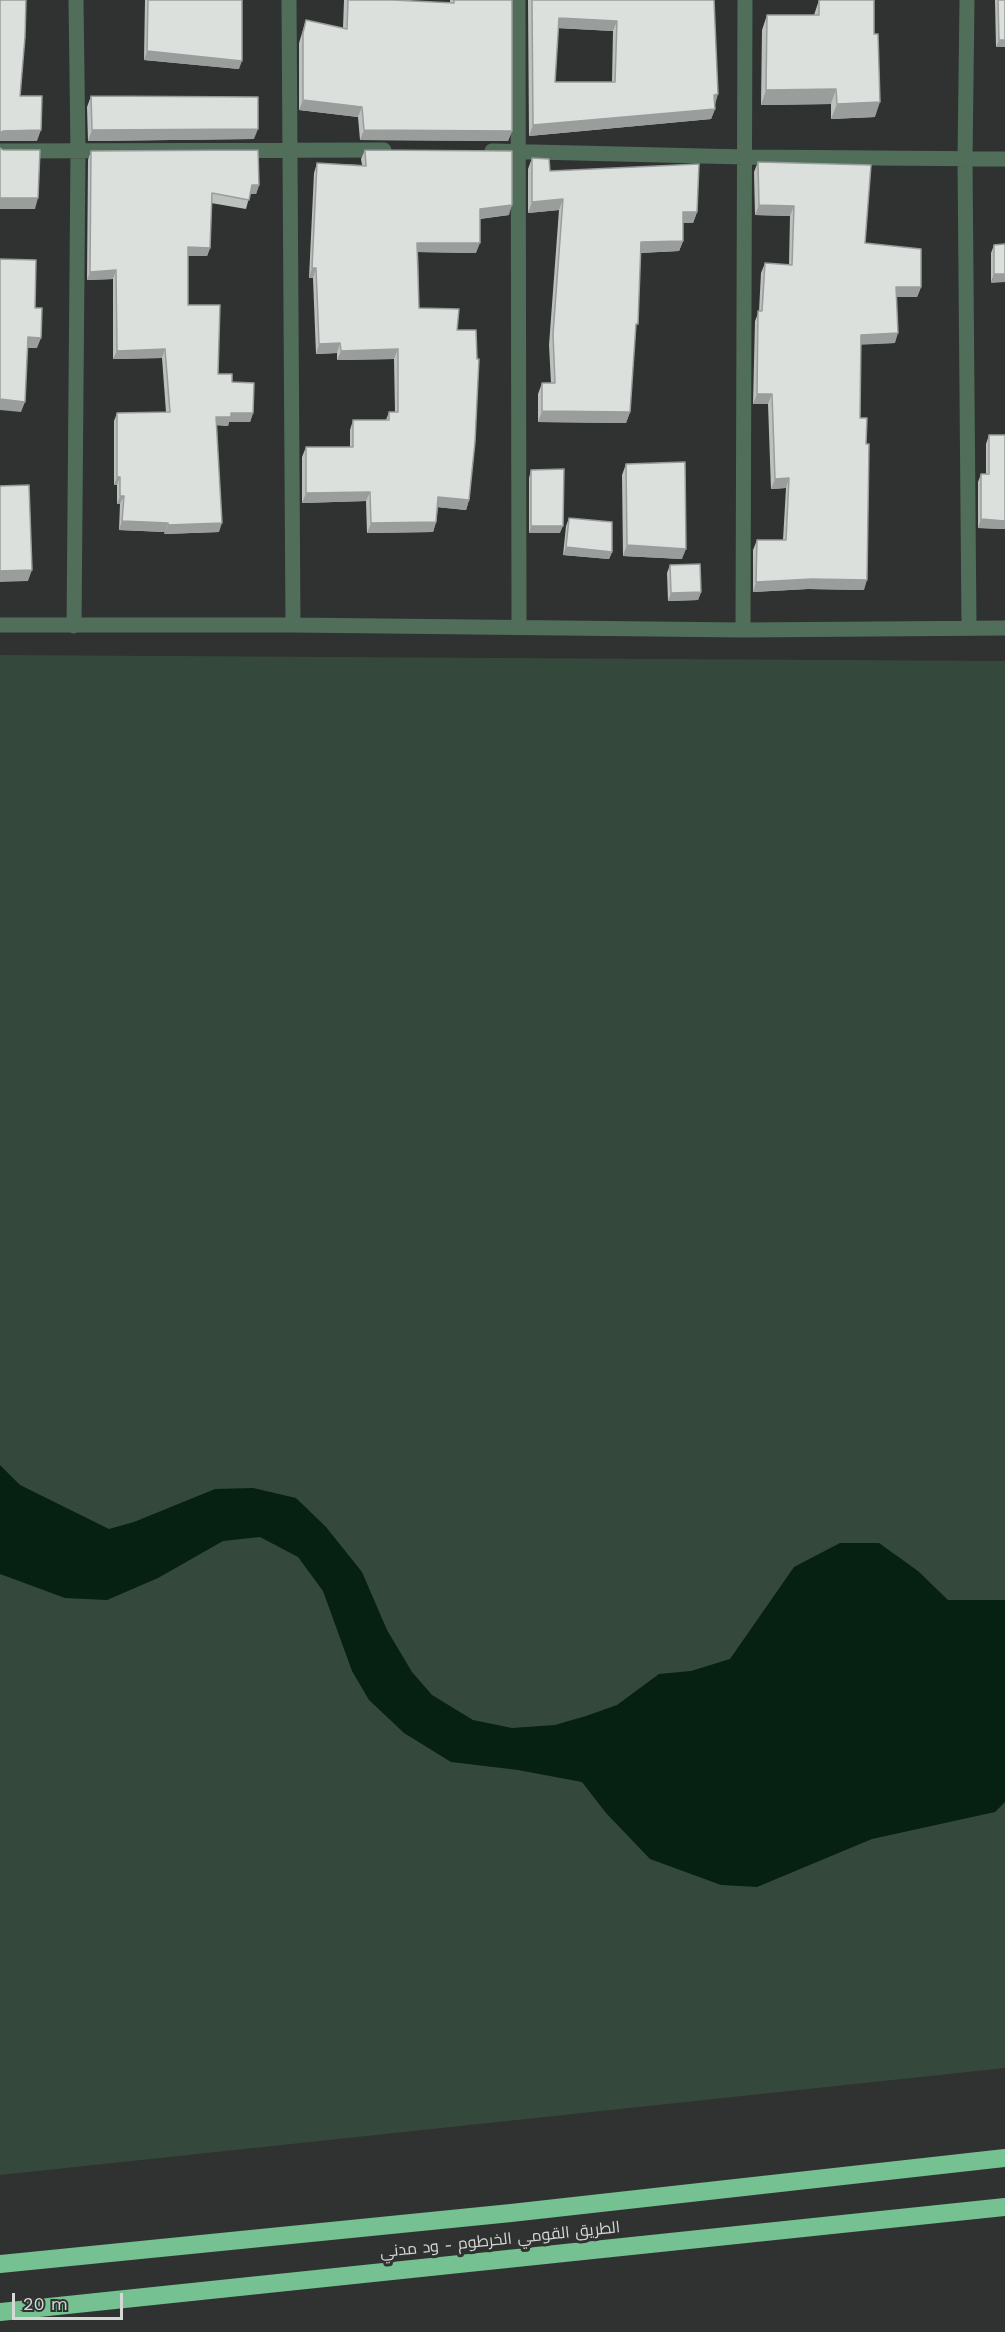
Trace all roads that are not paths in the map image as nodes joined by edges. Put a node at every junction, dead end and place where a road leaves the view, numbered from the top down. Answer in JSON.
{"nodes":[{"id":1,"x":76,"y":0,"type":"edge"},
{"id":2,"x":289,"y":0,"type":"edge"},
{"id":3,"x":518,"y":0,"type":"edge"},
{"id":4,"x":745,"y":0,"type":"edge"},
{"id":5,"x":967,"y":0,"type":"edge"},
{"id":6,"x":289,"y":149,"type":"junction"},
{"id":7,"x":0,"y":150,"type":"edge"},
{"id":8,"x":403,"y":150,"type":"edge"},
{"id":9,"x":78,"y":151,"type":"junction"},
{"id":10,"x":472,"y":151,"type":"edge"},
{"id":11,"x":517,"y":151,"type":"junction"},
{"id":12,"x":745,"y":157,"type":"junction"},
{"id":13,"x":1005,"y":159,"type":"edge"},
{"id":14,"x":965,"y":160,"type":"junction"},
{"id":15,"x":0,"y":625,"type":"edge"},
{"id":16,"x":293,"y":625,"type":"junction"},
{"id":17,"x":74,"y":626,"type":"junction"},
{"id":18,"x":519,"y":626,"type":"junction"},
{"id":19,"x":969,"y":627,"type":"junction"},
{"id":20,"x":1005,"y":628,"type":"edge"},
{"id":21,"x":742,"y":630,"type":"junction"},
{"id":22,"x":1005,"y":2158,"type":"edge"},
{"id":23,"x":1005,"y":2207,"type":"edge"},
{"id":24,"x":0,"y":2264,"type":"edge"},
{"id":25,"x":0,"y":2312,"type":"edge"}],
"edges":[{"from":1,"to":9,"type":"street"},
{"from":2,"to":6,"type":"street"},
{"from":3,"to":11,"type":"street"},
{"from":4,"to":12,"type":"street"},
{"from":5,"to":14,"type":"street"},
{"from":6,"to":8,"type":"street"},
{"from":6,"to":9,"type":"street"},
{"from":6,"to":16,"type":"street"},
{"from":7,"to":9,"type":"street"},
{"from":9,"to":17,"type":"street"},
{"from":10,"to":11,"type":"street"},
{"from":11,"to":12,"type":"street"},
{"from":11,"to":18,"type":"street"},
{"from":12,"to":14,"type":"street"},
{"from":12,"to":21,"type":"street"},
{"from":13,"to":14,"type":"street"},
{"from":14,"to":19,"type":"street"},
{"from":15,"to":17,"type":"street"},
{"from":16,"to":17,"type":"street"},
{"from":16,"to":18,"type":"street"},
{"from":18,"to":21,"type":"street"},
{"from":19,"to":20,"type":"street"},
{"from":19,"to":21,"type":"street"},
{"from":22,"to":24,"type":"highway","name":"الطريق القومي الخرطوم - ود مدني"},
{"from":23,"to":25,"type":"highway","name":"الطريق القومي الخرطوم - ود مدني"}]}
